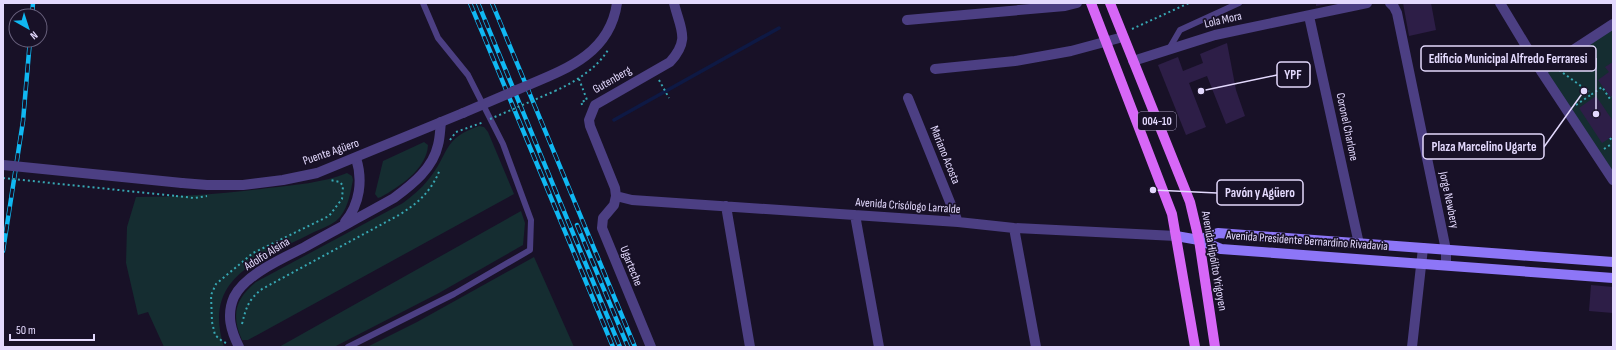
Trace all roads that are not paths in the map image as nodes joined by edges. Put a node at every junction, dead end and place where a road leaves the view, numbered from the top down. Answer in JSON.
{"nodes":[{"id":1,"x":423,"y":3,"type":"edge"},
{"id":2,"x":617,"y":3,"type":"edge"},
{"id":3,"x":674,"y":3,"type":"edge"},
{"id":4,"x":1077,"y":3,"type":"edge"},
{"id":5,"x":1091,"y":3,"type":"edge"},
{"id":6,"x":1110,"y":3,"type":"edge"},
{"id":7,"x":1239,"y":3,"type":"edge"},
{"id":8,"x":1367,"y":3,"type":"edge"},
{"id":9,"x":1390,"y":3,"type":"edge"},
{"id":10,"x":1500,"y":3,"type":"edge"},
{"id":11,"x":1309,"y":16,"type":"junction"},
{"id":12,"x":907,"y":20,"type":"dead end"},
{"id":13,"x":1613,"y":24,"type":"edge"},
{"id":14,"x":1122,"y":34,"type":"junction"},
{"id":15,"x":1106,"y":42,"type":"junction"},
{"id":16,"x":1169,"y":49,"type":"junction"},
{"id":17,"x":1133,"y":61,"type":"junction"},
{"id":18,"x":935,"y":69,"type":"dead end"},
{"id":19,"x":1541,"y":71,"type":"junction"},
{"id":20,"x":908,"y":98,"type":"dead end"},
{"id":21,"x":441,"y":122,"type":"junction"},
{"id":22,"x":356,"y":158,"type":"junction"},
{"id":23,"x":3,"y":165,"type":"edge"},
{"id":24,"x":1613,"y":180,"type":"edge"},
{"id":25,"x":616,"y":196,"type":"junction"},
{"id":26,"x":726,"y":206,"type":"junction"},
{"id":27,"x":855,"y":215,"type":"junction"},
{"id":28,"x":958,"y":222,"type":"junction"},
{"id":29,"x":344,"y":225,"type":"junction"},
{"id":30,"x":1014,"y":228,"type":"junction"},
{"id":31,"x":1176,"y":236,"type":"junction"},
{"id":32,"x":1199,"y":240,"type":"junction"},
{"id":33,"x":1359,"y":244,"type":"junction"},
{"id":34,"x":1423,"y":248,"type":"junction"},
{"id":35,"x":1446,"y":250,"type":"junction"},
{"id":36,"x":1613,"y":262,"type":"edge"},
{"id":37,"x":1422,"y":263,"type":"junction"},
{"id":38,"x":1446,"y":265,"type":"junction"},
{"id":39,"x":1613,"y":278,"type":"edge"},
{"id":40,"x":238,"y":344,"type":"edge"},
{"id":41,"x":348,"y":347,"type":"edge"},
{"id":42,"x":651,"y":347,"type":"edge"},
{"id":43,"x":750,"y":347,"type":"edge"},
{"id":44,"x":879,"y":347,"type":"edge"},
{"id":45,"x":1036,"y":347,"type":"edge"},
{"id":46,"x":1195,"y":347,"type":"edge"},
{"id":47,"x":1215,"y":347,"type":"edge"},
{"id":48,"x":1412,"y":347,"type":"edge"}],
"edges":[{"from":1,"to":41,"type":"lane"},
{"from":2,"to":21,"type":"street","name":"Puente Agüero","bridge":true},
{"from":3,"to":25,"type":"street","name":"Gutenberg"},
{"from":4,"to":12,"type":"street"},
{"from":5,"to":15,"type":"main road","number":"004-10"},
{"from":6,"to":14,"type":"main road","name":"Avenida Hipólito Yrigoyen","number":"004-10"},
{"from":7,"to":16,"type":"lane"},
{"from":8,"to":11,"type":"street","name":"Lola Mora"},
{"from":9,"to":35,"type":"street","name":"Jorge Newbery"},
{"from":10,"to":19,"type":"street"},
{"from":11,"to":16,"type":"street","name":"Lola Mora"},
{"from":11,"to":33,"type":"street","name":"Coronel Charlone"},
{"from":13,"to":19,"type":"street"},
{"from":14,"to":15,"type":"street"},
{"from":14,"to":17,"type":"main road","name":"Avenida Hipólito Yrigoyen","number":"004-10"},
{"from":15,"to":18,"type":"street"},
{"from":15,"to":31,"type":"main road","number":"004-10"},
{"from":16,"to":17,"type":"street","name":"Lola Mora"},
{"from":17,"to":32,"type":"main road","name":"Avenida Hipólito Yrigoyen","number":"004-10"},
{"from":19,"to":24,"type":"street"},
{"from":20,"to":28,"type":"street","name":"Mariano Acosta"},
{"from":21,"to":22,"type":"street","name":"Puente Agüero"},
{"from":21,"to":29,"type":"street","name":"Adolfo Alsina"},
{"from":22,"to":23,"type":"street","name":"Puente Agüero","bridge":true},
{"from":22,"to":29,"type":"street"},
{"from":25,"to":26,"type":"street","name":"Avenida Crisólogo Larralde"},
{"from":25,"to":42,"type":"street","name":"Ugarteche"},
{"from":26,"to":27,"type":"street","name":"Avenida Crisólogo Larralde"},
{"from":26,"to":43,"type":"street"},
{"from":27,"to":28,"type":"street","name":"Avenida Crisólogo Larralde"},
{"from":27,"to":44,"type":"street"},
{"from":28,"to":30,"type":"street","name":"Avenida Crisólogo Larralde"},
{"from":29,"to":40,"type":"street","name":"Adolfo Alsina"},
{"from":30,"to":31,"type":"street","name":"Avenida Crisólogo Larralde"},
{"from":30,"to":45,"type":"street"},
{"from":31,"to":32,"type":"main road","name":"Avenida Crisólogo Larralde"},
{"from":31,"to":46,"type":"main road","number":"004-10"},
{"from":32,"to":33,"type":"main road","name":"Avenida Presidente Bernardino Rivadavia"},
{"from":32,"to":37,"type":"main road","name":"Avenida Presidente Bernardino Rivadavia"},
{"from":32,"to":47,"type":"main road","name":"Avenida Hipólito Yrigoyen","number":"004-10"},
{"from":33,"to":34,"type":"main road","name":"Avenida Presidente Bernardino Rivadavia"},
{"from":34,"to":35,"type":"main road","name":"Avenida Presidente Bernardino Rivadavia"},
{"from":34,"to":37,"type":"street"},
{"from":35,"to":36,"type":"main road","name":"Avenida Presidente Bernardino Rivadavia"},
{"from":35,"to":38,"type":"street","name":"Jorge Newbery"},
{"from":37,"to":38,"type":"main road","name":"Avenida Presidente Bernardino Rivadavia"},
{"from":37,"to":48,"type":"street"},
{"from":38,"to":39,"type":"main road","name":"Avenida Presidente Bernardino Rivadavia"}]}
